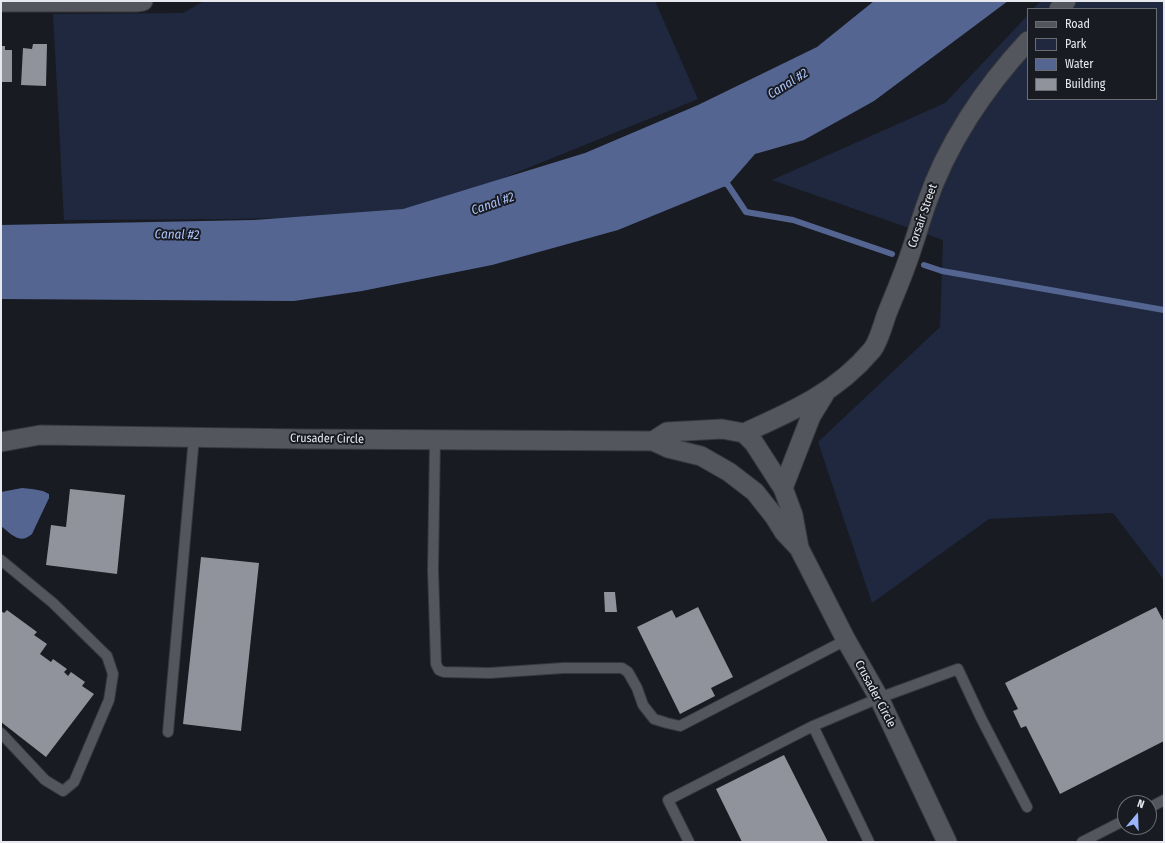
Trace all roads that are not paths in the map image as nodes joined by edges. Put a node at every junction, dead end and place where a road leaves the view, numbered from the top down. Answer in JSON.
{"nodes":[{"id":1,"x":143,"y":1,"type":"edge"},
{"id":2,"x":1,"y":2,"type":"edge"},
{"id":3,"x":1027,"y":42,"type":"edge"},
{"id":4,"x":826,"y":392,"type":"junction"},
{"id":5,"x":744,"y":433,"type":"junction"},
{"id":6,"x":194,"y":437,"type":"junction"},
{"id":7,"x":434,"y":440,"type":"junction"},
{"id":8,"x":653,"y":441,"type":"junction"},
{"id":9,"x":1,"y":442,"type":"edge"},
{"id":10,"x":783,"y":488,"type":"junction"},
{"id":11,"x":799,"y":548,"type":"junction"},
{"id":12,"x":1,"y":560,"type":"edge"},
{"id":13,"x":846,"y":640,"type":"junction"},
{"id":14,"x":879,"y":698,"type":"junction"},
{"id":15,"x":813,"y":726,"type":"junction"},
{"id":16,"x":168,"y":732,"type":"dead end"},
{"id":17,"x":1,"y":733,"type":"edge"},
{"id":18,"x":1027,"y":808,"type":"dead end"},
{"id":19,"x":1117,"y":824,"type":"edge"},
{"id":20,"x":689,"y":842,"type":"edge"},
{"id":21,"x":869,"y":842,"type":"edge"},
{"id":22,"x":947,"y":842,"type":"edge"},
{"id":23,"x":1082,"y":842,"type":"edge"}],
"edges":[{"from":1,"to":2,"type":"street"},
{"from":3,"to":4,"type":"street","name":"Corsair Street"},
{"from":4,"to":5,"type":"street","name":"Corsair Street"},
{"from":4,"to":10,"type":"street","name":"Corsair Street"},
{"from":5,"to":8,"type":"street","name":"Crusader Circle"},
{"from":5,"to":10,"type":"street","name":"Crusader Circle"},
{"from":6,"to":7,"type":"street","name":"Crusader Circle"},
{"from":6,"to":9,"type":"street","name":"Crusader Circle"},
{"from":6,"to":16,"type":"lane"},
{"from":7,"to":8,"type":"street","name":"Crusader Circle"},
{"from":7,"to":13,"type":"lane"},
{"from":8,"to":11,"type":"street","name":"Crusader Circle"},
{"from":10,"to":11,"type":"street","name":"Crusader Circle"},
{"from":11,"to":13,"type":"street","name":"Crusader Circle"},
{"from":12,"to":17,"type":"lane"},
{"from":13,"to":14,"type":"street","name":"Crusader Circle"},
{"from":14,"to":15,"type":"lane"},
{"from":14,"to":18,"type":"lane"},
{"from":14,"to":22,"type":"street","name":"Crusader Circle"},
{"from":15,"to":20,"type":"lane"},
{"from":15,"to":21,"type":"lane"},
{"from":19,"to":23,"type":"lane"}]}
